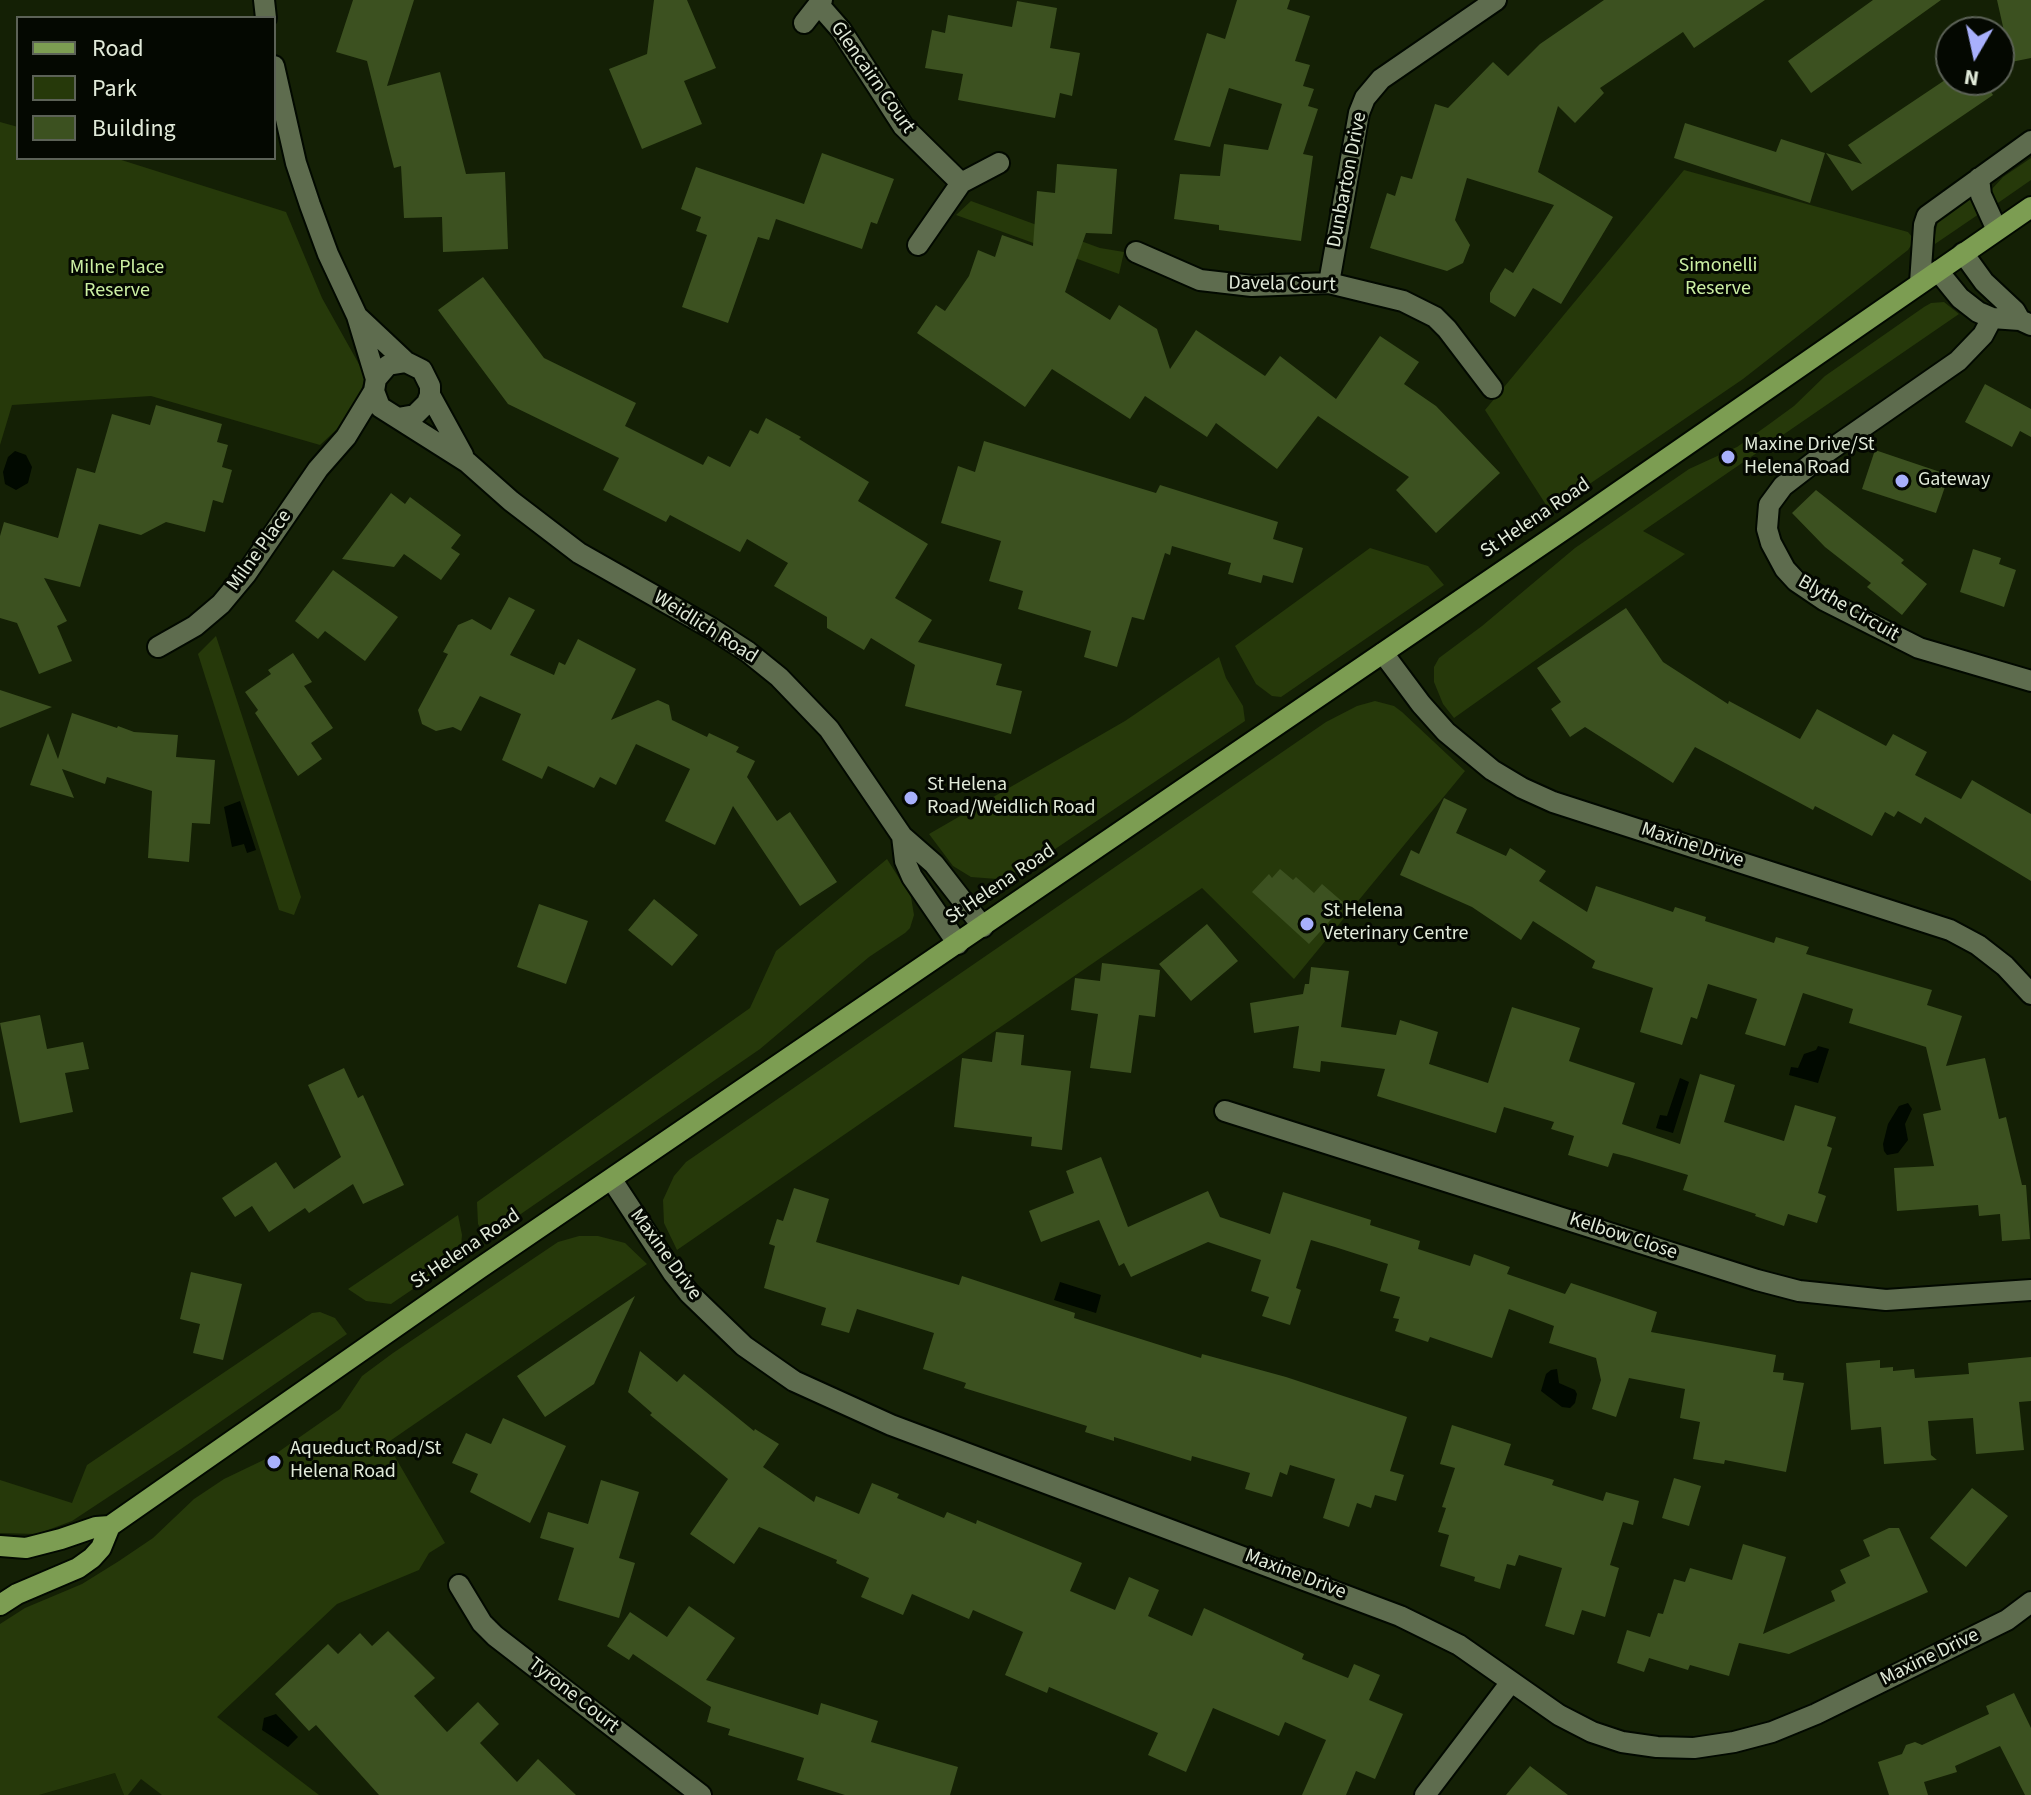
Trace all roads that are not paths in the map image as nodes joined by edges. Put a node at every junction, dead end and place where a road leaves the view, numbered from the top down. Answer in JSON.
{"nodes":[{"id":1,"x":1496,"y":0,"type":"edge"},
{"id":2,"x":821,"y":2,"type":"edge"},
{"id":3,"x":804,"y":23,"type":"dead end"},
{"id":4,"x":276,"y":75,"type":"edge"},
{"id":5,"x":2031,"y":141,"type":"edge"},
{"id":6,"x":999,"y":163,"type":"dead end"},
{"id":7,"x":1979,"y":178,"type":"junction"},
{"id":8,"x":961,"y":183,"type":"junction"},
{"id":9,"x":2031,"y":207,"type":"edge"},
{"id":10,"x":1997,"y":230,"type":"junction"},
{"id":11,"x":918,"y":245,"type":"dead end"},
{"id":12,"x":1136,"y":252,"type":"dead end"},
{"id":13,"x":1963,"y":253,"type":"junction"},
{"id":14,"x":1938,"y":271,"type":"junction"},
{"id":15,"x":1329,"y":283,"type":"junction"},
{"id":16,"x":1920,"y":283,"type":"junction"},
{"id":17,"x":357,"y":316,"type":"junction"},
{"id":18,"x":1992,"y":318,"type":"junction"},
{"id":19,"x":2025,"y":322,"type":"edge"},
{"id":20,"x":406,"y":362,"type":"junction"},
{"id":21,"x":375,"y":385,"type":"junction"},
{"id":22,"x":1492,"y":388,"type":"dead end"},
{"id":23,"x":430,"y":395,"type":"junction"},
{"id":24,"x":396,"y":417,"type":"junction"},
{"id":25,"x":346,"y":437,"type":"junction"},
{"id":26,"x":467,"y":462,"type":"junction"},
{"id":27,"x":158,"y":647,"type":"dead end"},
{"id":28,"x":1383,"y":653,"type":"junction"},
{"id":29,"x":2031,"y":681,"type":"edge"},
{"id":30,"x":902,"y":836,"type":"junction"},
{"id":31,"x":983,"y":927,"type":"junction"},
{"id":32,"x":958,"y":944,"type":"junction"},
{"id":33,"x":2031,"y":994,"type":"edge"},
{"id":34,"x":1225,"y":1111,"type":"dead end"},
{"id":35,"x":612,"y":1180,"type":"junction"},
{"id":36,"x":2031,"y":1290,"type":"edge"},
{"id":37,"x":110,"y":1526,"type":"junction"},
{"id":38,"x":0,"y":1546,"type":"edge"},
{"id":39,"x":459,"y":1585,"type":"dead end"},
{"id":40,"x":2031,"y":1602,"type":"edge"},
{"id":41,"x":0,"y":1605,"type":"edge"},
{"id":42,"x":1511,"y":1682,"type":"junction"},
{"id":43,"x":701,"y":1795,"type":"edge"},
{"id":44,"x":1425,"y":1795,"type":"edge"}],
"edges":[{"from":1,"to":15,"type":"street","name":"Dunbarton Drive"},
{"from":2,"to":3,"type":"street","name":"Glencairn Court"},
{"from":2,"to":8,"type":"street","name":"Glencairn Court"},
{"from":4,"to":17,"type":"street"},
{"from":5,"to":7,"type":"street"},
{"from":6,"to":8,"type":"street"},
{"from":7,"to":10,"type":"street"},
{"from":7,"to":16,"type":"street"},
{"from":8,"to":11,"type":"street"},
{"from":9,"to":10,"type":"main road","name":"St Helena Road"},
{"from":10,"to":13,"type":"main road","name":"St Helena Road"},
{"from":12,"to":15,"type":"street","name":"Davela Court"},
{"from":13,"to":14,"type":"main road","name":"St Helena Road"},
{"from":13,"to":19,"type":"street"},
{"from":14,"to":16,"type":"main road","name":"St Helena Road"},
{"from":14,"to":18,"type":"street"},
{"from":15,"to":22,"type":"street","name":"Davela Court"},
{"from":16,"to":28,"type":"main road","name":"St Helena Road"},
{"from":17,"to":20,"type":"street"},
{"from":17,"to":21,"type":"street"},
{"from":18,"to":19,"type":"street"},
{"from":18,"to":29,"type":"street","name":"Blythe Circuit"},
{"from":20,"to":21,"type":"street"},
{"from":20,"to":23,"type":"street"},
{"from":21,"to":24,"type":"street"},
{"from":21,"to":25,"type":"street","name":"Milne Place"},
{"from":23,"to":24,"type":"street"},
{"from":23,"to":26,"type":"street","name":"Weidlich Road"},
{"from":24,"to":25,"type":"street","name":"Milne Place"},
{"from":24,"to":26,"type":"street","name":"Weidlich Road"},
{"from":25,"to":27,"type":"street","name":"Milne Place"},
{"from":26,"to":30,"type":"street","name":"Weidlich Road"},
{"from":28,"to":31,"type":"main road","name":"St Helena Road"},
{"from":28,"to":33,"type":"street","name":"Maxine Drive"},
{"from":30,"to":31,"type":"street","name":"Weidlich Road"},
{"from":30,"to":32,"type":"street","name":"Weidlich Road"},
{"from":31,"to":32,"type":"main road","name":"St Helena Road"},
{"from":32,"to":35,"type":"main road","name":"St Helena Road"},
{"from":34,"to":36,"type":"street","name":"Kelbow Close"},
{"from":35,"to":37,"type":"main road","name":"St Helena Road"},
{"from":35,"to":42,"type":"street","name":"Maxine Drive"},
{"from":37,"to":38,"type":"main road","name":"St Helena Road"},
{"from":37,"to":41,"type":"main road","name":"St Helena Road"},
{"from":39,"to":43,"type":"street","name":"Tyrone Court"},
{"from":40,"to":42,"type":"street","name":"Maxine Drive"},
{"from":42,"to":44,"type":"street"}]}
